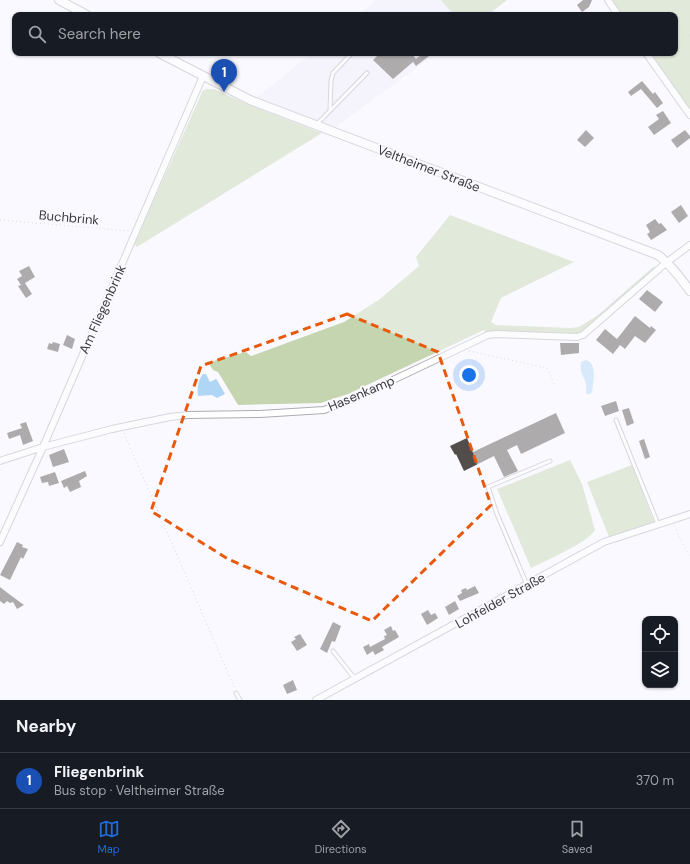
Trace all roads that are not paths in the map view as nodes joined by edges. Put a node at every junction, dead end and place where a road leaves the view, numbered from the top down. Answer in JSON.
{"nodes":[{"id":1,"x":59,"y":0,"type":"edge"},
{"id":2,"x":608,"y":0,"type":"edge"},
{"id":3,"x":81,"y":12,"type":"edge"},
{"id":4,"x":616,"y":12,"type":"edge"},
{"id":5,"x":165,"y":56,"type":"edge"},
{"id":6,"x":349,"y":56,"type":"edge"},
{"id":7,"x":648,"y":56,"type":"edge"},
{"id":8,"x":367,"y":73,"type":"dead end"},
{"id":9,"x":202,"y":76,"type":"junction"},
{"id":10,"x":330,"y":110,"type":"junction"},
{"id":11,"x":690,"y":115,"type":"edge"},
{"id":12,"x":316,"y":125,"type":"junction"},
{"id":13,"x":690,"y":244,"type":"edge"},
{"id":14,"x":667,"y":262,"type":"junction"},
{"id":15,"x":690,"y":291,"type":"edge"},
{"id":16,"x":616,"y":420,"type":"dead end"},
{"id":17,"x":43,"y":447,"type":"junction"},
{"id":18,"x":0,"y":461,"type":"edge"},
{"id":19,"x":550,"y":461,"type":"dead end"},
{"id":20,"x":690,"y":514,"type":"edge"},
{"id":21,"x":658,"y":524,"type":"junction"},
{"id":22,"x":0,"y":542,"type":"edge"},
{"id":23,"x":527,"y":585,"type":"junction"},
{"id":24,"x":333,"y":651,"type":"dead end"},
{"id":25,"x":355,"y":679,"type":"junction"},
{"id":26,"x":236,"y":693,"type":"road end"},
{"id":27,"x":240,"y":700,"type":"edge"},
{"id":28,"x":316,"y":700,"type":"edge"}],
"edges":[{"from":1,"to":3,"type":"main road"},
{"from":2,"to":4,"type":"street"},
{"from":5,"to":9,"type":"main road","name":"Veltheimer Straße"},
{"from":6,"to":10,"type":"lane"},
{"from":7,"to":11,"type":"street"},
{"from":8,"to":10,"type":"lane"},
{"from":9,"to":12,"type":"main road","name":"Veltheimer Straße"},
{"from":9,"to":17,"type":"street","name":"Am Fliegenbrink"},
{"from":10,"to":12,"type":"lane"},
{"from":12,"to":14,"type":"main road","name":"Veltheimer Straße"},
{"from":13,"to":14,"type":"street","name":"Hasenkamp"},
{"from":14,"to":15,"type":"main road","name":"Veltheimer Straße"},
{"from":14,"to":17,"type":"street","name":"Hasenkamp"},
{"from":16,"to":21,"type":"lane"},
{"from":17,"to":18,"type":"street","name":"Hasenkamp"},
{"from":17,"to":22,"type":"street","name":"Am Fliegenbrink"},
{"from":19,"to":23,"type":"lane"},
{"from":20,"to":21,"type":"street","name":"Lohfelder Straße"},
{"from":21,"to":23,"type":"street","name":"Lohfelder Straße"},
{"from":23,"to":25,"type":"street","name":"Lohfelder Straße"},
{"from":24,"to":25,"type":"lane"},
{"from":25,"to":28,"type":"street","name":"Lohfelder Straße"},
{"from":26,"to":27,"type":"lane"}]}
